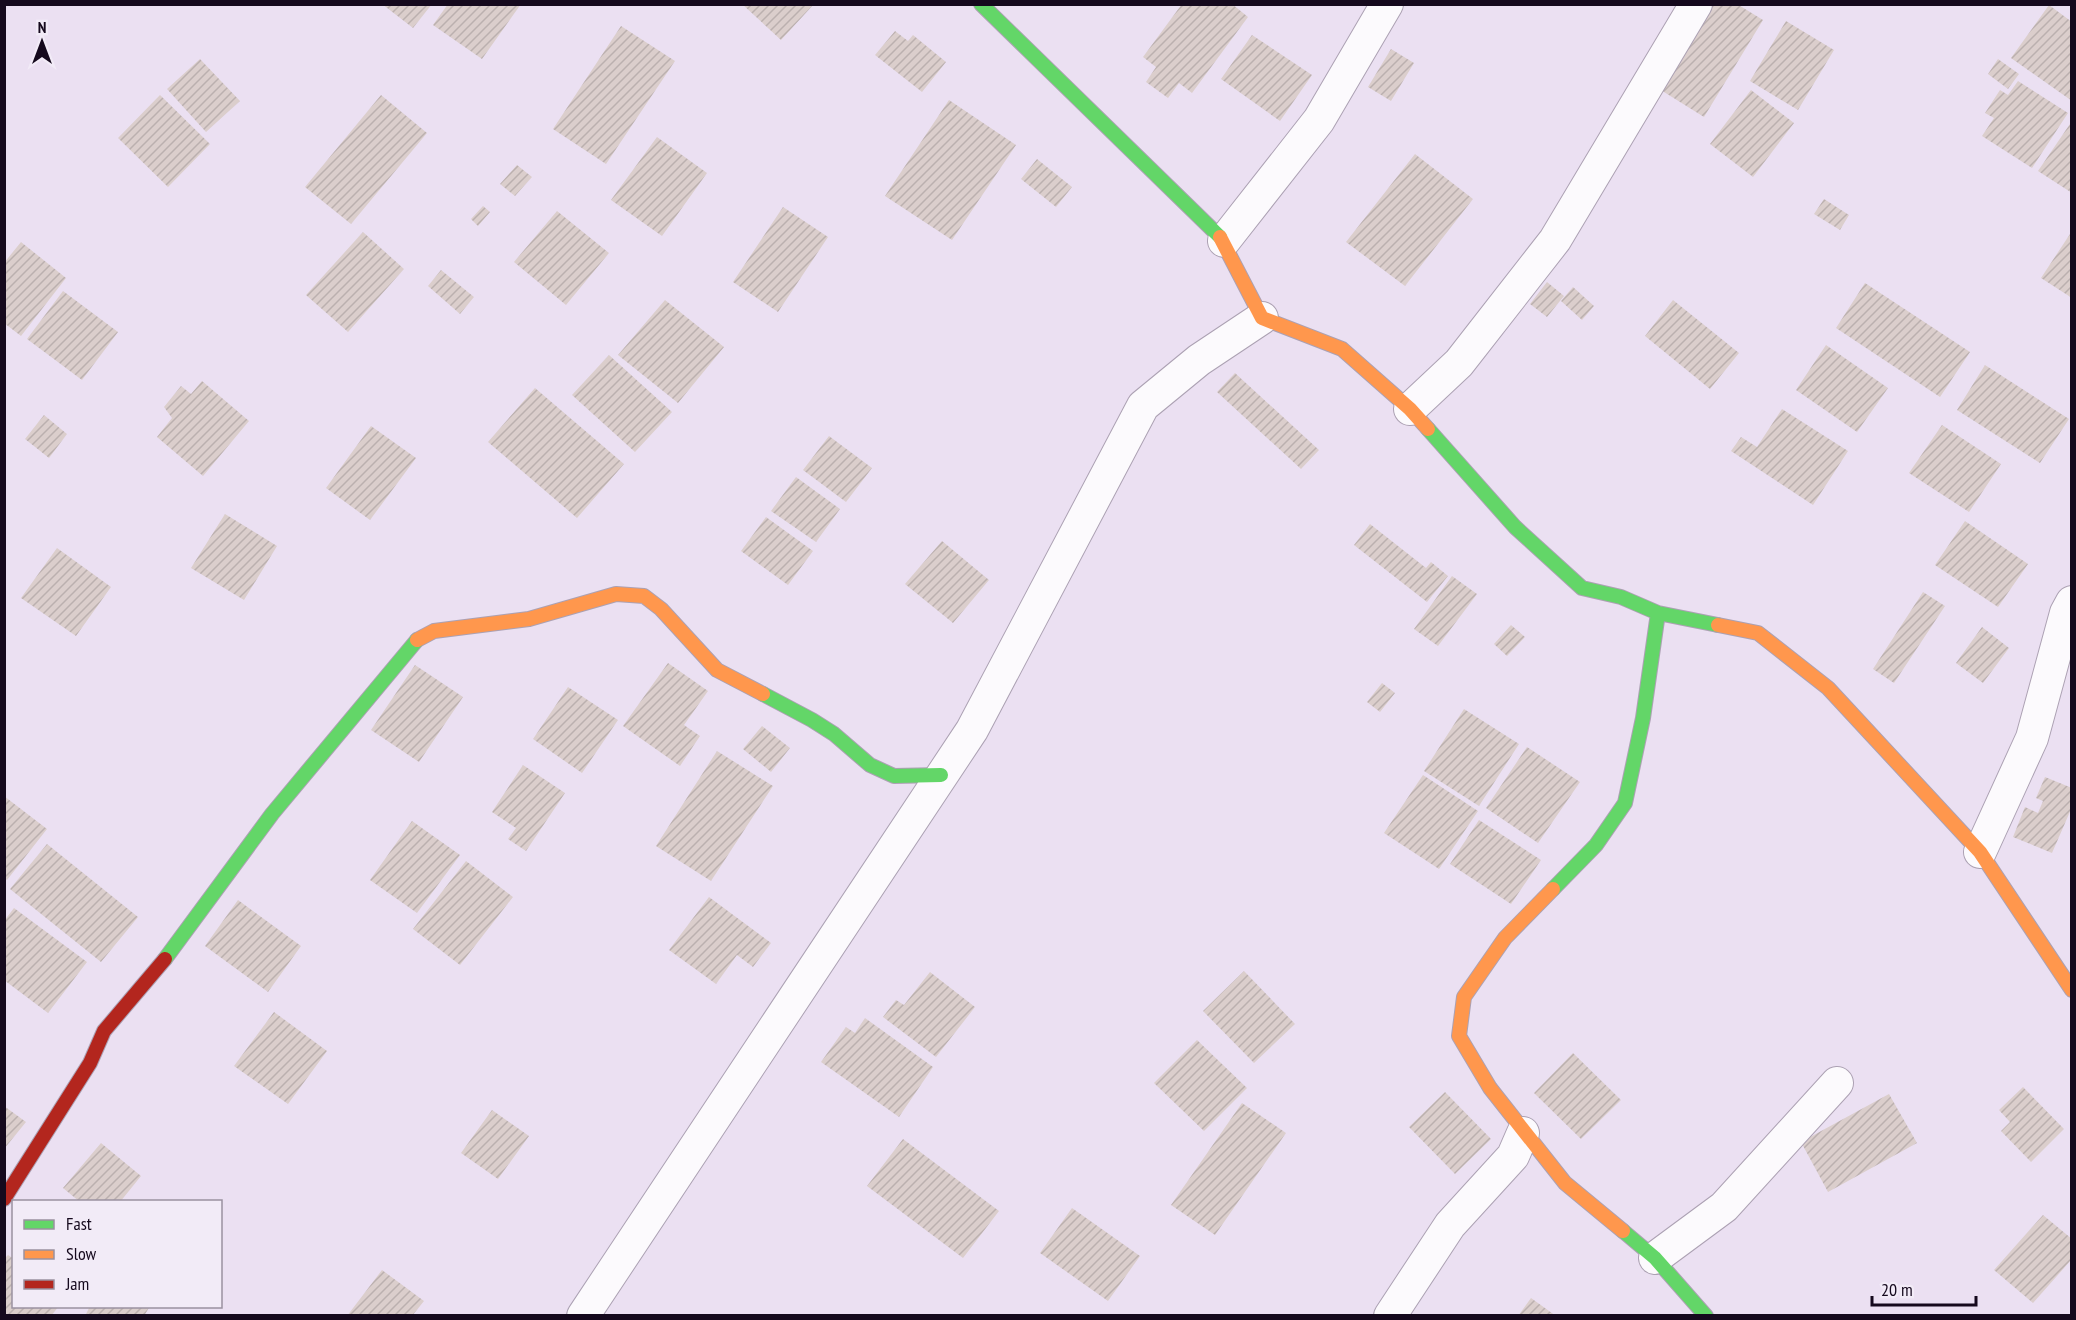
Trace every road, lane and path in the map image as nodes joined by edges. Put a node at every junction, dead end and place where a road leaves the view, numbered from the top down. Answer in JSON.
{"nodes":[{"id":1,"x":981,"y":4,"type":"edge"},
{"id":2,"x":1387,"y":4,"type":"edge"},
{"id":3,"x":1696,"y":4,"type":"edge"},
{"id":4,"x":1224,"y":240,"type":"junction"},
{"id":5,"x":1262,"y":318,"type":"junction"},
{"id":6,"x":1410,"y":409,"type":"junction"},
{"id":7,"x":2072,"y":602,"type":"edge"},
{"id":8,"x":1658,"y":613,"type":"junction"},
{"id":9,"x":941,"y":775,"type":"junction"},
{"id":10,"x":1980,"y":852,"type":"junction"},
{"id":11,"x":2072,"y":990,"type":"edge"},
{"id":12,"x":1837,"y":1083,"type":"dead end"},
{"id":13,"x":1523,"y":1132,"type":"junction"},
{"id":14,"x":4,"y":1199,"type":"edge"},
{"id":15,"x":1655,"y":1258,"type":"junction"},
{"id":16,"x":583,"y":1316,"type":"edge"},
{"id":17,"x":1390,"y":1316,"type":"edge"},
{"id":18,"x":1706,"y":1316,"type":"edge"}],
"edges":[{"from":1,"to":4,"type":"street"},
{"from":2,"to":4,"type":"street"},
{"from":3,"to":6,"type":"street"},
{"from":4,"to":5,"type":"street"},
{"from":5,"to":6,"type":"street"},
{"from":5,"to":9,"type":"street"},
{"from":6,"to":8,"type":"street"},
{"from":7,"to":10,"type":"street"},
{"from":8,"to":10,"type":"street"},
{"from":8,"to":13,"type":"street"},
{"from":9,"to":14,"type":"street"},
{"from":9,"to":16,"type":"street"},
{"from":10,"to":11,"type":"street"},
{"from":12,"to":15,"type":"street"},
{"from":13,"to":15,"type":"street"},
{"from":13,"to":17,"type":"street"},
{"from":15,"to":18,"type":"street"}]}
